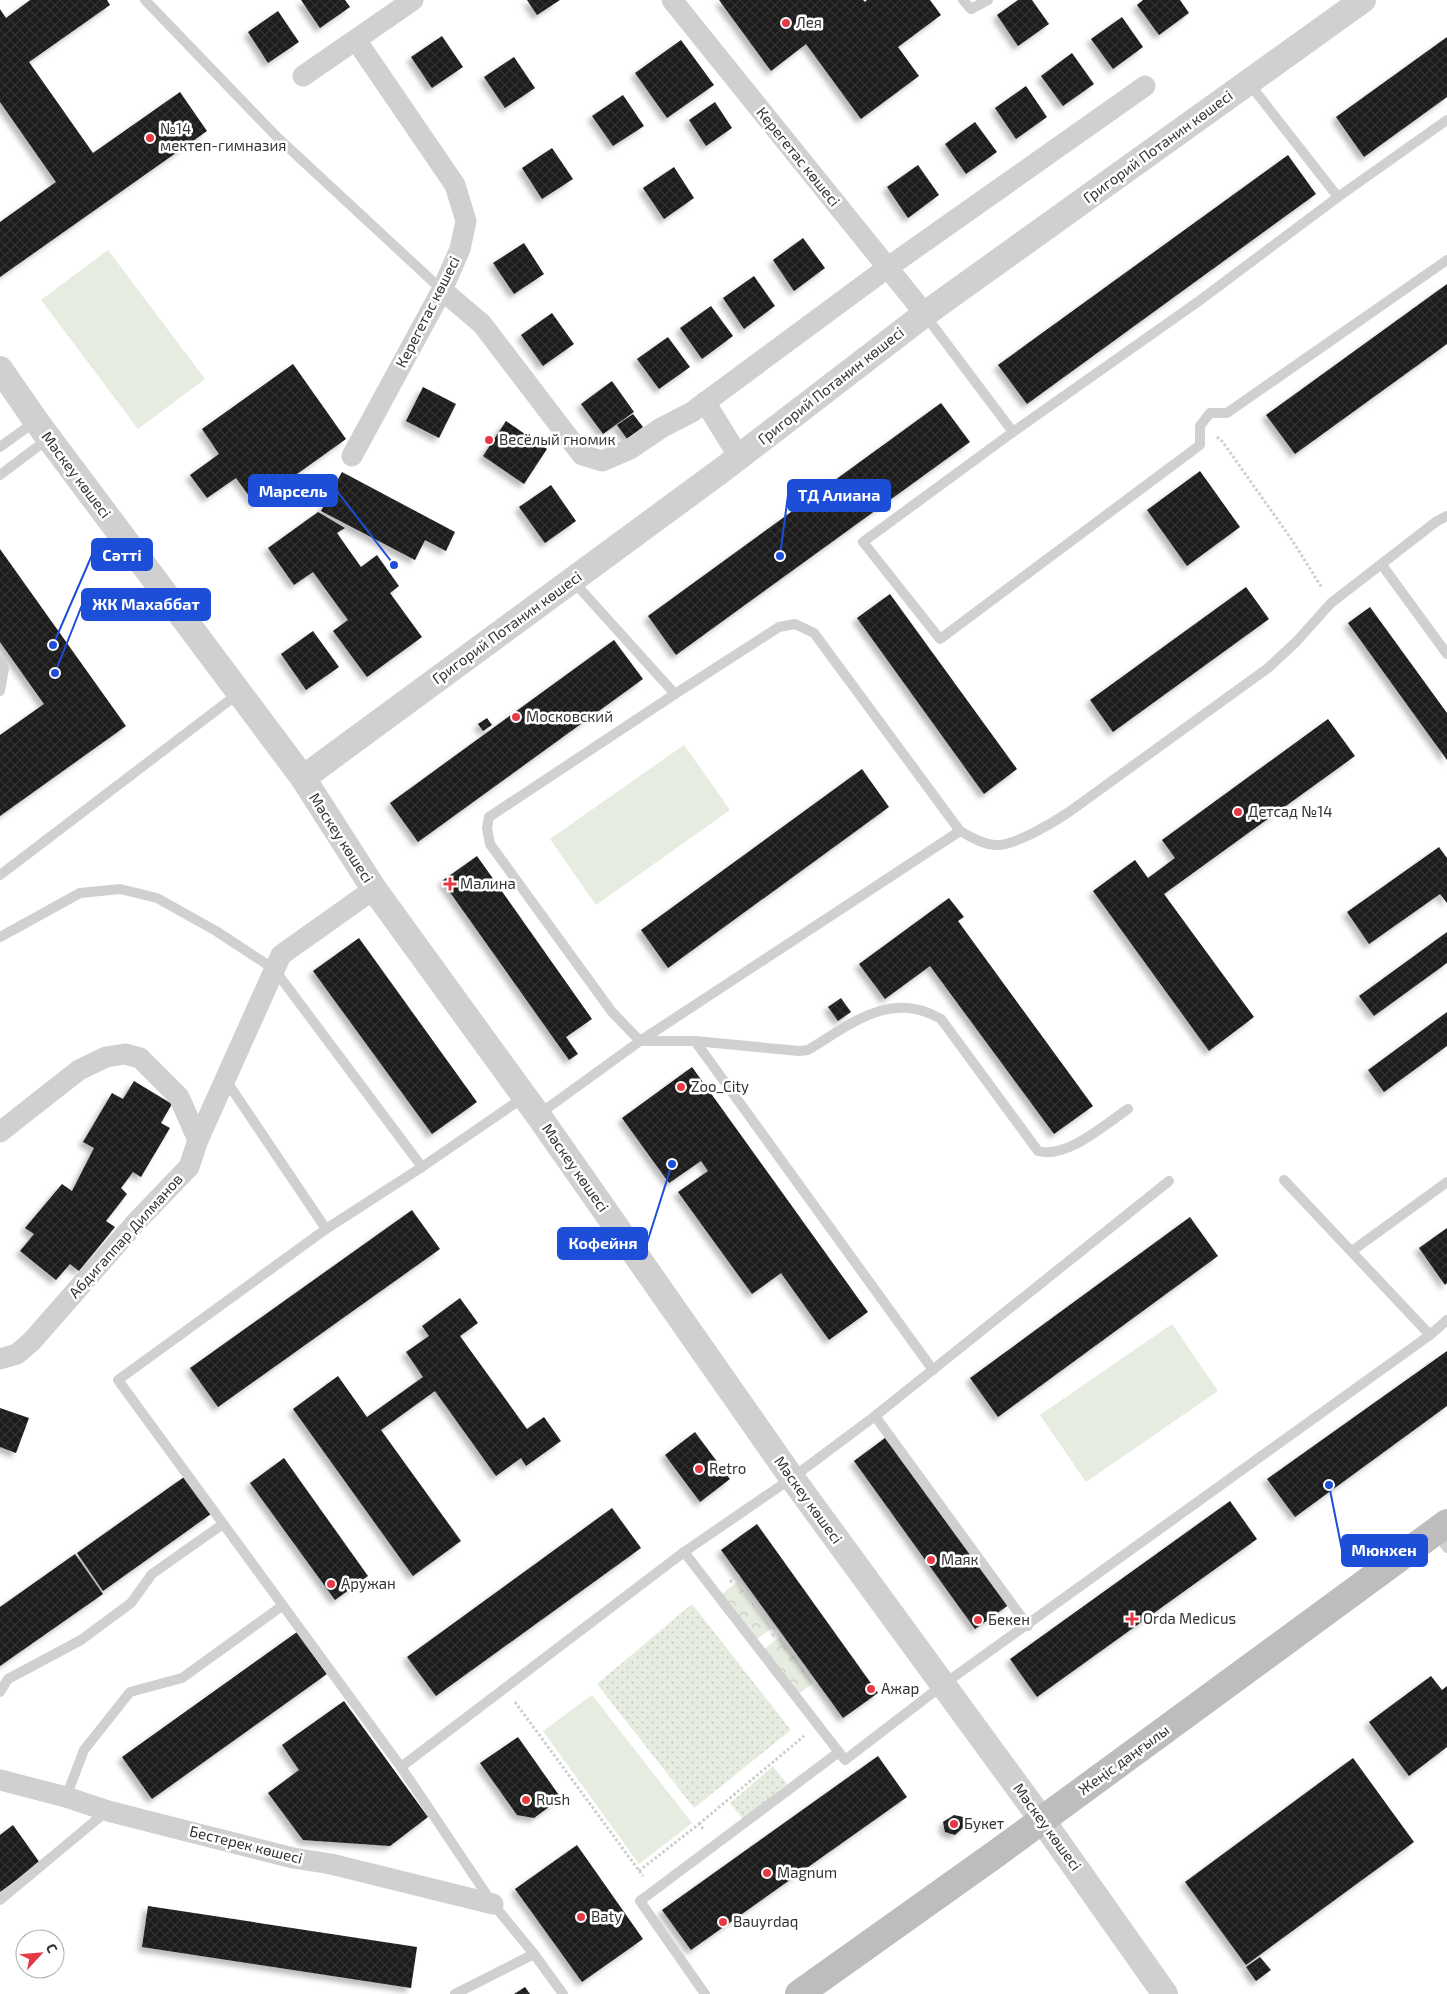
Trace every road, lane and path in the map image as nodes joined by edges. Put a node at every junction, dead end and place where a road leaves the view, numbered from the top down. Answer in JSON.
{"nodes":[{"id":1,"x":145,"y":0,"type":"edge"},
{"id":2,"x":413,"y":0,"type":"edge"},
{"id":3,"x":672,"y":0,"type":"edge"},
{"id":4,"x":963,"y":0,"type":"edge"},
{"id":5,"x":988,"y":0,"type":"edge"},
{"id":6,"x":1363,"y":0,"type":"edge"},
{"id":7,"x":356,"y":40,"type":"junction"},
{"id":8,"x":303,"y":76,"type":"dead end"},
{"id":9,"x":1248,"y":82,"type":"junction"},
{"id":10,"x":1145,"y":86,"type":"dead end"},
{"id":11,"x":1447,"y":120,"type":"edge"},
{"id":12,"x":1338,"y":197,"type":"junction"},
{"id":13,"x":1447,"y":260,"type":"edge"},
{"id":14,"x":888,"y":268,"type":"junction"},
{"id":15,"x":442,"y":290,"type":"junction"},
{"id":16,"x":925,"y":314,"type":"junction"},
{"id":17,"x":0,"y":370,"type":"edge"},
{"id":18,"x":705,"y":402,"type":"junction"},
{"id":19,"x":1200,"y":426,"type":"junction"},
{"id":20,"x":42,"y":429,"type":"junction"},
{"id":21,"x":1014,"y":432,"type":"junction"},
{"id":22,"x":0,"y":447,"type":"edge"},
{"id":23,"x":352,"y":456,"type":"dead end"},
{"id":24,"x":739,"y":457,"type":"junction"},
{"id":25,"x":0,"y":475,"type":"edge"},
{"id":26,"x":1447,"y":516,"type":"edge"},
{"id":27,"x":1382,"y":565,"type":"junction"},
{"id":28,"x":572,"y":580,"type":"junction"},
{"id":29,"x":1331,"y":603,"type":"junction"},
{"id":30,"x":1447,"y":654,"type":"edge"},
{"id":31,"x":0,"y":660,"type":"edge"},
{"id":32,"x":0,"y":691,"type":"edge"},
{"id":33,"x":239,"y":693,"type":"junction"},
{"id":34,"x":674,"y":694,"type":"junction"},
{"id":35,"x":303,"y":778,"type":"junction"},
{"id":36,"x":960,"y":831,"type":"junction"},
{"id":37,"x":0,"y":875,"type":"edge"},
{"id":38,"x":374,"y":889,"type":"junction"},
{"id":39,"x":0,"y":936,"type":"edge"},
{"id":40,"x":274,"y":969,"type":"junction"},
{"id":41,"x":640,"y":1041,"type":"junction"},
{"id":42,"x":695,"y":1041,"type":"junction"},
{"id":43,"x":225,"y":1079,"type":"junction"},
{"id":44,"x":531,"y":1106,"type":"junction"},
{"id":45,"x":1128,"y":1109,"type":"dead end"},
{"id":46,"x":0,"y":1132,"type":"edge"},
{"id":47,"x":198,"y":1140,"type":"junction"},
{"id":48,"x":422,"y":1167,"type":"junction"},
{"id":49,"x":1284,"y":1180,"type":"dead end"},
{"id":50,"x":1169,"y":1181,"type":"dead end"},
{"id":51,"x":1447,"y":1182,"type":"edge"},
{"id":52,"x":326,"y":1229,"type":"junction"},
{"id":53,"x":1352,"y":1251,"type":"junction"},
{"id":54,"x":1447,"y":1320,"type":"edge"},
{"id":55,"x":1430,"y":1335,"type":"junction"},
{"id":56,"x":0,"y":1360,"type":"edge"},
{"id":57,"x":934,"y":1370,"type":"junction"},
{"id":58,"x":875,"y":1416,"type":"junction"},
{"id":59,"x":792,"y":1478,"type":"junction"},
{"id":60,"x":223,"y":1524,"type":"junction"},
{"id":61,"x":1443,"y":1534,"type":"edge"},
{"id":62,"x":684,"y":1552,"type":"junction"},
{"id":63,"x":282,"y":1606,"type":"junction"},
{"id":64,"x":1028,"y":1626,"type":"junction"},
{"id":65,"x":944,"y":1684,"type":"junction"},
{"id":66,"x":506,"y":1688,"type":"junction"},
{"id":67,"x":0,"y":1692,"type":"edge"},
{"id":68,"x":818,"y":1724,"type":"junction"},
{"id":69,"x":839,"y":1752,"type":"junction"},
{"id":70,"x":401,"y":1768,"type":"junction"},
{"id":71,"x":0,"y":1780,"type":"edge"},
{"id":72,"x":66,"y":1797,"type":"junction"},
{"id":73,"x":108,"y":1811,"type":"junction"},
{"id":74,"x":1042,"y":1820,"type":"junction"},
{"id":75,"x":699,"y":1824,"type":"junction"},
{"id":76,"x":715,"y":1845,"type":"junction"},
{"id":77,"x":639,"y":1870,"type":"junction"},
{"id":78,"x":654,"y":1891,"type":"junction"},
{"id":79,"x":0,"y":1900,"type":"edge"},
{"id":80,"x":493,"y":1904,"type":"junction"},
{"id":81,"x":534,"y":1954,"type":"junction"},
{"id":82,"x":455,"y":1994,"type":"edge"},
{"id":83,"x":563,"y":1994,"type":"edge"},
{"id":84,"x":705,"y":1994,"type":"edge"},
{"id":85,"x":799,"y":1994,"type":"edge"},
{"id":86,"x":1165,"y":1994,"type":"edge"}],
"edges":[{"from":1,"to":15,"type":"lane"},
{"from":2,"to":7,"type":"street"},
{"from":3,"to":14,"type":"street","name":"Керегетас көшесі"},
{"from":4,"to":5,"type":"lane"},
{"from":6,"to":9,"type":"street","name":"Григорий Потанин көшесі"},
{"from":7,"to":8,"type":"street"},
{"from":7,"to":15,"type":"street","name":"Керегетас көшесі"},
{"from":9,"to":12,"type":"lane"},
{"from":9,"to":16,"type":"street","name":"Григорий Потанин көшесі"},
{"from":10,"to":14,"type":"street"},
{"from":11,"to":12,"type":"lane"},
{"from":12,"to":21,"type":"lane"},
{"from":13,"to":19,"type":"lane"},
{"from":14,"to":16,"type":"street","name":"Керегетас көшесі"},
{"from":14,"to":18,"type":"street"},
{"from":15,"to":18,"type":"street"},
{"from":15,"to":23,"type":"street","name":"Керегетас көшесі"},
{"from":16,"to":21,"type":"lane"},
{"from":16,"to":24,"type":"street","name":"Григорий Потанин көшесі"},
{"from":17,"to":20,"type":"street","name":"Мәскеу көшесі"},
{"from":18,"to":24,"type":"street"},
{"from":19,"to":21,"type":"lane"},
{"from":19,"to":29,"type":"path"},
{"from":20,"to":22,"type":"lane"},
{"from":20,"to":25,"type":"lane"},
{"from":20,"to":33,"type":"street","name":"Мәскеу көшесі"},
{"from":24,"to":28,"type":"street","name":"Григорий Потанин көшесі"},
{"from":26,"to":27,"type":"lane"},
{"from":27,"to":29,"type":"lane"},
{"from":27,"to":30,"type":"lane"},
{"from":28,"to":34,"type":"lane"},
{"from":28,"to":35,"type":"street","name":"Григорий Потанин көшесі"},
{"from":29,"to":36,"type":"lane"},
{"from":31,"to":32,"type":"lane"},
{"from":33,"to":35,"type":"street","name":"Мәскеу көшесі"},
{"from":33,"to":37,"type":"lane"},
{"from":34,"to":36,"type":"lane"},
{"from":34,"to":41,"type":"lane"},
{"from":35,"to":38,"type":"street","name":"Мәскеу көшесі"},
{"from":36,"to":41,"type":"lane"},
{"from":38,"to":40,"type":"street","name":"Абдигаппар Дилманов"},
{"from":38,"to":44,"type":"street","name":"Мәскеу көшесі"},
{"from":39,"to":40,"type":"lane"},
{"from":40,"to":43,"type":"street","name":"Абдигаппар Дилманов"},
{"from":40,"to":48,"type":"lane"},
{"from":41,"to":42,"type":"lane"},
{"from":41,"to":44,"type":"lane"},
{"from":42,"to":45,"type":"lane"},
{"from":42,"to":57,"type":"lane"},
{"from":43,"to":47,"type":"street","name":"Абдигаппар Дилманов"},
{"from":43,"to":52,"type":"lane"},
{"from":44,"to":48,"type":"lane"},
{"from":44,"to":59,"type":"street","name":"Мәскеу көшесі"},
{"from":46,"to":47,"type":"street"},
{"from":47,"to":56,"type":"street","name":"Абдигаппар Дилманов"},
{"from":48,"to":52,"type":"lane"},
{"from":49,"to":53,"type":"lane"},
{"from":50,"to":57,"type":"lane"},
{"from":51,"to":53,"type":"lane"},
{"from":52,"to":60,"type":"lane"},
{"from":53,"to":55,"type":"lane"},
{"from":54,"to":55,"type":"lane"},
{"from":55,"to":64,"type":"lane"},
{"from":57,"to":58,"type":"lane"},
{"from":58,"to":59,"type":"lane"},
{"from":58,"to":64,"type":"lane"},
{"from":59,"to":62,"type":"lane"},
{"from":59,"to":65,"type":"street","name":"Мәскеу көшесі"},
{"from":60,"to":63,"type":"lane"},
{"from":60,"to":67,"type":"lane"},
{"from":61,"to":74,"type":"main road","name":"Жеңіс даңғылы"},
{"from":62,"to":66,"type":"lane"},
{"from":62,"to":68,"type":"lane"},
{"from":63,"to":70,"type":"lane"},
{"from":63,"to":72,"type":"lane"},
{"from":64,"to":65,"type":"lane"},
{"from":65,"to":69,"type":"lane"},
{"from":65,"to":74,"type":"street","name":"Мәскеу көшесі"},
{"from":66,"to":70,"type":"lane"},
{"from":66,"to":77,"type":"path"},
{"from":68,"to":69,"type":"lane"},
{"from":68,"to":75,"type":"path"},
{"from":69,"to":76,"type":"lane"},
{"from":70,"to":80,"type":"lane"},
{"from":71,"to":72,"type":"street","name":"Бестерек көшесі"},
{"from":72,"to":73,"type":"street","name":"Бестерек көшесі"},
{"from":73,"to":79,"type":"lane"},
{"from":73,"to":80,"type":"street","name":"Бестерек көшесі"},
{"from":74,"to":85,"type":"main road","name":"Жеңіс даңғылы"},
{"from":74,"to":86,"type":"street","name":"Мәскеу көшесі"},
{"from":75,"to":76,"type":"path"},
{"from":75,"to":77,"type":"path"},
{"from":76,"to":78,"type":"lane"},
{"from":77,"to":78,"type":"path"},
{"from":78,"to":84,"type":"lane"},
{"from":80,"to":81,"type":"lane"},
{"from":81,"to":82,"type":"lane"},
{"from":81,"to":83,"type":"lane"}]}
